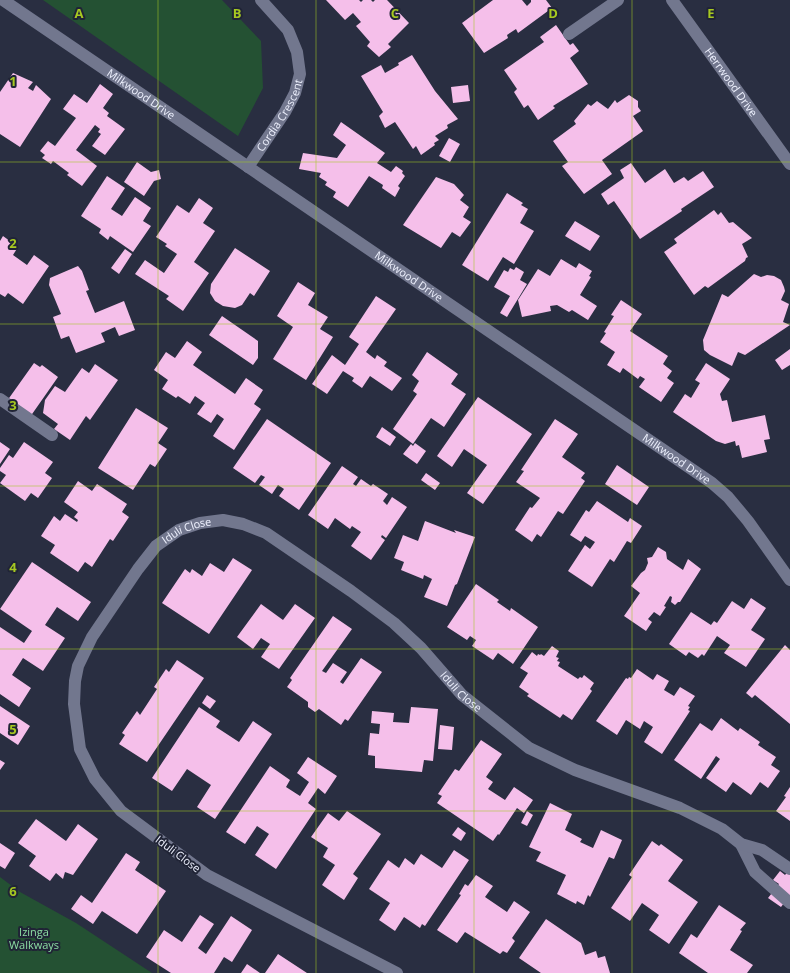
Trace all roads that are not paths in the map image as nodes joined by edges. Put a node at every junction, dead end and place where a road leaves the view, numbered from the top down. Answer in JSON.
{"nodes":[{"id":1,"x":3,"y":0,"type":"edge"},
{"id":2,"x":261,"y":0,"type":"edge"},
{"id":3,"x":618,"y":0,"type":"edge"},
{"id":4,"x":672,"y":0,"type":"edge"},
{"id":5,"x":569,"y":34,"type":"dead end"},
{"id":6,"x":790,"y":164,"type":"edge"},
{"id":7,"x":248,"y":167,"type":"junction"},
{"id":8,"x":0,"y":399,"type":"edge"},
{"id":9,"x":52,"y":435,"type":"dead end"},
{"id":10,"x":790,"y":580,"type":"edge"},
{"id":11,"x":741,"y":844,"type":"junction"},
{"id":12,"x":790,"y":870,"type":"edge"},
{"id":13,"x":790,"y":904,"type":"edge"},
{"id":14,"x":397,"y":973,"type":"edge"}],
"edges":[{"from":1,"to":7,"type":"street","name":"Milkwood Drive"},
{"from":2,"to":7,"type":"street","name":"Cordia Crescent"},
{"from":3,"to":5,"type":"street"},
{"from":4,"to":6,"type":"street","name":"Herrwood Drive"},
{"from":7,"to":10,"type":"street","name":"Milkwood Drive"},
{"from":8,"to":9,"type":"street"},
{"from":11,"to":12,"type":"street","name":"Iduli Close"},
{"from":11,"to":13,"type":"street","name":"Iduli Close"},
{"from":11,"to":14,"type":"street","name":"Iduli Close"}]}
